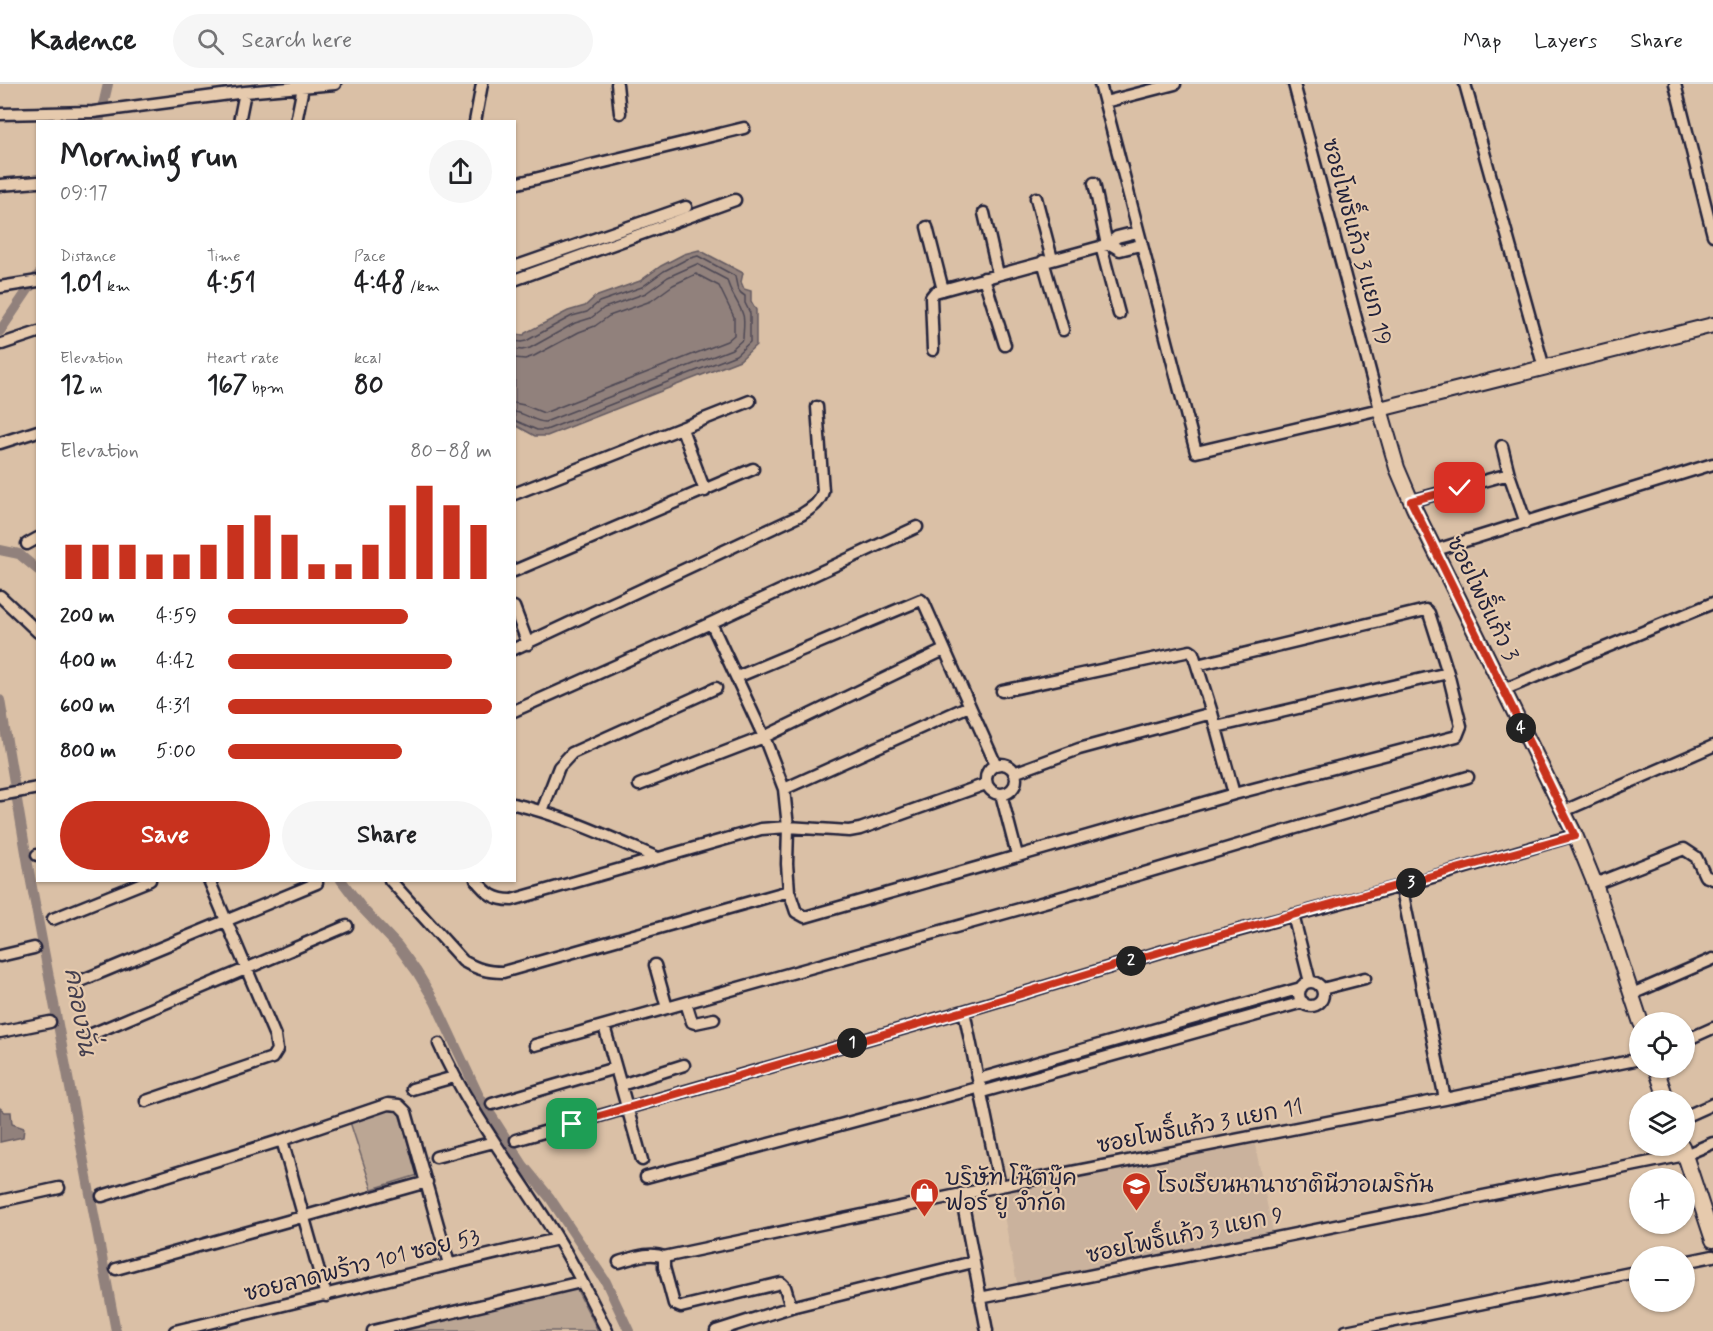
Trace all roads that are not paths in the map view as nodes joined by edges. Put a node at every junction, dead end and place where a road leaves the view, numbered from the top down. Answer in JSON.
{"nodes":[{"id":1,"x":335,"y":84,"type":"edge"},
{"id":2,"x":482,"y":84,"type":"edge"},
{"id":3,"x":617,"y":84,"type":"edge"},
{"id":4,"x":1100,"y":84,"type":"edge"},
{"id":5,"x":1175,"y":84,"type":"edge"},
{"id":6,"x":1294,"y":84,"type":"edge"},
{"id":7,"x":1465,"y":84,"type":"edge"},
{"id":8,"x":1675,"y":84,"type":"edge"},
{"id":9,"x":303,"y":87,"type":"junction"},
{"id":10,"x":1149,"y":87,"type":"edge"},
{"id":11,"x":251,"y":89,"type":"edge"},
{"id":12,"x":1105,"y":102,"type":"junction"},
{"id":13,"x":620,"y":113,"type":"dead end"},
{"id":14,"x":0,"y":114,"type":"edge"},
{"id":15,"x":240,"y":120,"type":"edge"},
{"id":16,"x":296,"y":120,"type":"edge"},
{"id":17,"x":475,"y":120,"type":"edge"},
{"id":18,"x":744,"y":128,"type":"dead end"},
{"id":19,"x":36,"y":182,"type":"edge"},
{"id":20,"x":1094,"y":183,"type":"dead end"},
{"id":21,"x":516,"y":184,"type":"edge"},
{"id":22,"x":0,"y":185,"type":"edge"},
{"id":23,"x":1036,"y":198,"type":"dead end"},
{"id":24,"x":735,"y":200,"type":"dead end"},
{"id":25,"x":686,"y":207,"type":"dead end"},
{"id":26,"x":984,"y":213,"type":"dead end"},
{"id":27,"x":927,"y":227,"type":"dead end"},
{"id":28,"x":1137,"y":232,"type":"junction"},
{"id":29,"x":1713,"y":235,"type":"edge"},
{"id":30,"x":1106,"y":245,"type":"junction"},
{"id":31,"x":1140,"y":245,"type":"junction"},
{"id":32,"x":1047,"y":260,"type":"junction"},
{"id":33,"x":516,"y":266,"type":"edge"},
{"id":34,"x":998,"y":274,"type":"junction"},
{"id":35,"x":984,"y":278,"type":"junction"},
{"id":36,"x":516,"y":279,"type":"edge"},
{"id":37,"x":36,"y":281,"type":"edge"},
{"id":38,"x":0,"y":287,"type":"edge"},
{"id":39,"x":943,"y":290,"type":"junction"},
{"id":40,"x":1119,"y":315,"type":"dead end"},
{"id":41,"x":1713,"y":325,"type":"edge"},
{"id":42,"x":1063,"y":330,"type":"dead end"},
{"id":43,"x":36,"y":333,"type":"edge"},
{"id":44,"x":2,"y":344,"type":"dead end"},
{"id":45,"x":1005,"y":345,"type":"dead end"},
{"id":46,"x":933,"y":350,"type":"dead end"},
{"id":47,"x":1544,"y":368,"type":"junction"},
{"id":48,"x":750,"y":401,"type":"dead end"},
{"id":49,"x":817,"y":407,"type":"dead end"},
{"id":50,"x":1380,"y":409,"type":"junction"},
{"id":51,"x":682,"y":429,"type":"junction"},
{"id":52,"x":36,"y":432,"type":"edge"},
{"id":53,"x":0,"y":444,"type":"edge"},
{"id":54,"x":1502,"y":446,"type":"dead end"},
{"id":55,"x":1713,"y":464,"type":"edge"},
{"id":56,"x":753,"y":469,"type":"dead end"},
{"id":57,"x":1509,"y":474,"type":"junction"},
{"id":58,"x":705,"y":491,"type":"junction"},
{"id":59,"x":516,"y":494,"type":"edge"},
{"id":60,"x":1411,"y":501,"type":"junction"},
{"id":61,"x":1526,"y":523,"type":"junction"},
{"id":62,"x":917,"y":527,"type":"dead end"},
{"id":63,"x":36,"y":539,"type":"edge"},
{"id":64,"x":27,"y":544,"type":"dead end"},
{"id":65,"x":1436,"y":550,"type":"junction"},
{"id":66,"x":516,"y":570,"type":"edge"},
{"id":67,"x":0,"y":596,"type":"edge"},
{"id":68,"x":1713,"y":603,"type":"edge"},
{"id":69,"x":516,"y":612,"type":"edge"},
{"id":70,"x":711,"y":623,"type":"junction"},
{"id":71,"x":36,"y":630,"type":"edge"},
{"id":72,"x":528,"y":644,"type":"junction"},
{"id":73,"x":516,"y":649,"type":"edge"},
{"id":74,"x":944,"y":650,"type":"junction"},
{"id":75,"x":1197,"y":665,"type":"junction"},
{"id":76,"x":1448,"y":673,"type":"junction"},
{"id":77,"x":737,"y":677,"type":"junction"},
{"id":78,"x":716,"y":688,"type":"dead end"},
{"id":79,"x":1503,"y":690,"type":"junction"},
{"id":80,"x":1002,"y":691,"type":"dead end"},
{"id":81,"x":969,"y":706,"type":"junction"},
{"id":82,"x":516,"y":710,"type":"edge"},
{"id":83,"x":1212,"y":712,"type":"junction"},
{"id":84,"x":1216,"y":728,"type":"junction"},
{"id":85,"x":764,"y":737,"type":"junction"},
{"id":86,"x":1713,"y":746,"type":"edge"},
{"id":87,"x":996,"y":765,"type":"junction"},
{"id":88,"x":1014,"y":773,"type":"junction"},
{"id":89,"x":1468,"y":777,"type":"dead end"},
{"id":90,"x":987,"y":784,"type":"junction"},
{"id":91,"x":639,"y":785,"type":"dead end"},
{"id":92,"x":32,"y":788,"type":"edge"},
{"id":93,"x":784,"y":789,"type":"junction"},
{"id":94,"x":1001,"y":794,"type":"junction"},
{"id":95,"x":1234,"y":794,"type":"junction"},
{"id":96,"x":2,"y":795,"type":"edge"},
{"id":97,"x":516,"y":804,"type":"edge"},
{"id":98,"x":542,"y":810,"type":"junction"},
{"id":99,"x":1564,"y":811,"type":"junction"},
{"id":100,"x":788,"y":827,"type":"junction"},
{"id":101,"x":1575,"y":836,"type":"junction"},
{"id":102,"x":1017,"y":855,"type":"junction"},
{"id":103,"x":658,"y":858,"type":"junction"},
{"id":104,"x":1713,"y":879,"type":"edge"},
{"id":105,"x":145,"y":882,"type":"edge"},
{"id":106,"x":210,"y":882,"type":"edge"},
{"id":107,"x":392,"y":882,"type":"edge"},
{"id":108,"x":478,"y":882,"type":"edge"},
{"id":109,"x":318,"y":883,"type":"dead end"},
{"id":110,"x":1595,"y":884,"type":"junction"},
{"id":111,"x":1401,"y":885,"type":"junction"},
{"id":112,"x":789,"y":891,"type":"junction"},
{"id":113,"x":1293,"y":915,"type":"junction"},
{"id":114,"x":53,"y":919,"type":"dead end"},
{"id":115,"x":226,"y":921,"type":"junction"},
{"id":116,"x":347,"y":926,"type":"dead end"},
{"id":117,"x":34,"y":948,"type":"dead end"},
{"id":118,"x":0,"y":956,"type":"edge"},
{"id":119,"x":1713,"y":959,"type":"edge"},
{"id":120,"x":655,"y":965,"type":"dead end"},
{"id":121,"x":247,"y":969,"type":"junction"},
{"id":122,"x":1365,"y":978,"type":"dead end"},
{"id":123,"x":78,"y":982,"type":"dead end"},
{"id":124,"x":1305,"y":985,"type":"junction"},
{"id":125,"x":1322,"y":989,"type":"junction"},
{"id":126,"x":1632,"y":994,"type":"junction"},
{"id":127,"x":1303,"y":1002,"type":"junction"},
{"id":128,"x":686,"y":1003,"type":"junction"},
{"id":129,"x":667,"y":1008,"type":"junction"},
{"id":130,"x":964,"y":1011,"type":"junction"},
{"id":131,"x":1638,"y":1012,"type":"edge"},
{"id":132,"x":1201,"y":1016,"type":"junction"},
{"id":133,"x":714,"y":1019,"type":"dead end"},
{"id":134,"x":50,"y":1022,"type":"dead end"},
{"id":135,"x":604,"y":1026,"type":"junction"},
{"id":136,"x":1713,"y":1028,"type":"edge"},
{"id":137,"x":1205,"y":1029,"type":"junction"},
{"id":138,"x":0,"y":1032,"type":"edge"},
{"id":139,"x":92,"y":1034,"type":"dead end"},
{"id":140,"x":1695,"y":1036,"type":"edge"},
{"id":141,"x":439,"y":1044,"type":"dead end"},
{"id":142,"x":535,"y":1045,"type":"dead end"},
{"id":143,"x":1629,"y":1061,"type":"edge"},
{"id":144,"x":1041,"y":1062,"type":"junction"},
{"id":145,"x":684,"y":1065,"type":"dead end"},
{"id":146,"x":615,"y":1068,"type":"junction"},
{"id":147,"x":1044,"y":1074,"type":"junction"},
{"id":148,"x":994,"y":1075,"type":"junction"},
{"id":149,"x":454,"y":1077,"type":"junction"},
{"id":150,"x":621,"y":1085,"type":"junction"},
{"id":151,"x":981,"y":1086,"type":"junction"},
{"id":152,"x":998,"y":1087,"type":"junction"},
{"id":153,"x":412,"y":1089,"type":"dead end"},
{"id":154,"x":1445,"y":1099,"type":"junction"},
{"id":155,"x":146,"y":1101,"type":"dead end"},
{"id":156,"x":492,"y":1104,"type":"dead end"},
{"id":157,"x":1713,"y":1104,"type":"edge"},
{"id":158,"x":628,"y":1107,"type":"junction"},
{"id":159,"x":1695,"y":1112,"type":"edge"},
{"id":160,"x":282,"y":1140,"type":"junction"},
{"id":161,"x":516,"y":1140,"type":"dead end"},
{"id":162,"x":494,"y":1142,"type":"junction"},
{"id":163,"x":1713,"y":1143,"type":"edge"},
{"id":164,"x":1695,"y":1148,"type":"edge"},
{"id":165,"x":1660,"y":1156,"type":"edge"},
{"id":166,"x":1686,"y":1156,"type":"edge"},
{"id":167,"x":436,"y":1157,"type":"dead end"},
{"id":168,"x":642,"y":1160,"type":"dead end"},
{"id":169,"x":646,"y":1177,"type":"dead end"},
{"id":170,"x":427,"y":1182,"type":"junction"},
{"id":171,"x":1000,"y":1185,"type":"junction"},
{"id":172,"x":59,"y":1188,"type":"dead end"},
{"id":173,"x":961,"y":1194,"type":"junction"},
{"id":174,"x":102,"y":1196,"type":"dead end"},
{"id":175,"x":0,"y":1201,"type":"edge"},
{"id":176,"x":305,"y":1217,"type":"junction"},
{"id":177,"x":558,"y":1239,"type":"junction"},
{"id":178,"x":1713,"y":1240,"type":"edge"},
{"id":179,"x":1713,"y":1256,"type":"edge"},
{"id":180,"x":664,"y":1257,"type":"junction"},
{"id":181,"x":1695,"y":1260,"type":"edge"},
{"id":182,"x":619,"y":1262,"type":"dead end"},
{"id":183,"x":973,"y":1262,"type":"junction"},
{"id":184,"x":449,"y":1264,"type":"junction"},
{"id":185,"x":116,"y":1269,"type":"dead end"},
{"id":186,"x":1629,"y":1273,"type":"edge"},
{"id":187,"x":581,"y":1282,"type":"junction"},
{"id":188,"x":326,"y":1296,"type":"junction"},
{"id":189,"x":980,"y":1298,"type":"junction"},
{"id":190,"x":791,"y":1307,"type":"junction"},
{"id":191,"x":175,"y":1331,"type":"edge"},
{"id":192,"x":373,"y":1331,"type":"edge"},
{"id":193,"x":607,"y":1331,"type":"edge"},
{"id":194,"x":716,"y":1331,"type":"edge"},
{"id":195,"x":987,"y":1331,"type":"edge"},
{"id":196,"x":1346,"y":1331,"type":"edge"}],
"edges":[{"from":1,"to":9,"type":"street"},
{"from":2,"to":17,"type":"street"},
{"from":3,"to":13,"type":"street"},
{"from":4,"to":12,"type":"street"},
{"from":5,"to":10,"type":"street"},
{"from":6,"to":50,"type":"street","name":"ซอยโพธิ์แก้ว 3 แยก 19"},
{"from":7,"to":47,"type":"street"},
{"from":8,"to":29,"type":"street"},
{"from":9,"to":11,"type":"street"},
{"from":9,"to":16,"type":"street"},
{"from":10,"to":12,"type":"street"},
{"from":11,"to":14,"type":"street"},
{"from":11,"to":15,"type":"street"},
{"from":12,"to":28,"type":"street"},
{"from":18,"to":21,"type":"street"},
{"from":19,"to":22,"type":"street"},
{"from":20,"to":30,"type":"street"},
{"from":23,"to":32,"type":"street"},
{"from":24,"to":36,"type":"street"},
{"from":25,"to":33,"type":"street"},
{"from":26,"to":34,"type":"street"},
{"from":27,"to":39,"type":"street"},
{"from":28,"to":30,"type":"street"},
{"from":28,"to":31,"type":"street"},
{"from":30,"to":31,"type":"street"},
{"from":30,"to":32,"type":"street"},
{"from":30,"to":40,"type":"street"},
{"from":31,"to":50,"type":"street"},
{"from":32,"to":34,"type":"street"},
{"from":32,"to":42,"type":"street"},
{"from":34,"to":35,"type":"street"},
{"from":35,"to":39,"type":"street"},
{"from":35,"to":45,"type":"street"},
{"from":37,"to":38,"type":"street"},
{"from":39,"to":46,"type":"street"},
{"from":41,"to":47,"type":"street"},
{"from":43,"to":44,"type":"street"},
{"from":47,"to":50,"type":"street"},
{"from":48,"to":51,"type":"street"},
{"from":49,"to":72,"type":"street"},
{"from":50,"to":60,"type":"street","name":"ซอยโพธิ์แก้ว 3"},
{"from":51,"to":58,"type":"street"},
{"from":51,"to":59,"type":"street"},
{"from":52,"to":53,"type":"street"},
{"from":54,"to":57,"type":"street"},
{"from":55,"to":61,"type":"street"},
{"from":56,"to":58,"type":"street"},
{"from":57,"to":60,"type":"street"},
{"from":57,"to":61,"type":"street"},
{"from":58,"to":66,"type":"street"},
{"from":60,"to":65,"type":"street","name":"ซอยโพธิ์แก้ว 3"},
{"from":61,"to":65,"type":"street"},
{"from":62,"to":70,"type":"street"},
{"from":63,"to":64,"type":"street"},
{"from":65,"to":79,"type":"street","name":"ซอยโพธิ์แก้ว 3"},
{"from":67,"to":71,"type":"street"},
{"from":68,"to":79,"type":"street"},
{"from":69,"to":72,"type":"street"},
{"from":70,"to":77,"type":"street"},
{"from":70,"to":82,"type":"street"},
{"from":72,"to":73,"type":"street"},
{"from":74,"to":77,"type":"street"},
{"from":74,"to":81,"type":"street"},
{"from":74,"to":85,"type":"street"},
{"from":75,"to":76,"type":"street"},
{"from":75,"to":80,"type":"street"},
{"from":75,"to":83,"type":"street"},
{"from":76,"to":84,"type":"street"},
{"from":76,"to":95,"type":"street"},
{"from":77,"to":85,"type":"street"},
{"from":78,"to":98,"type":"street"},
{"from":79,"to":99,"type":"street","name":"ซอยโพธิ์แก้ว 3"},
{"from":81,"to":87,"type":"street"},
{"from":81,"to":93,"type":"street"},
{"from":83,"to":84,"type":"street"},
{"from":83,"to":88,"type":"street"},
{"from":84,"to":95,"type":"street"},
{"from":85,"to":91,"type":"street"},
{"from":85,"to":93,"type":"street"},
{"from":86,"to":99,"type":"street"},
{"from":87,"to":88,"type":"street"},
{"from":87,"to":90,"type":"street"},
{"from":88,"to":94,"type":"street"},
{"from":89,"to":128,"type":"street"},
{"from":90,"to":94,"type":"street"},
{"from":90,"to":100,"type":"street"},
{"from":92,"to":96,"type":"street"},
{"from":93,"to":100,"type":"street"},
{"from":94,"to":102,"type":"street"},
{"from":95,"to":102,"type":"street"},
{"from":97,"to":98,"type":"street"},
{"from":98,"to":103,"type":"street"},
{"from":99,"to":101,"type":"street","name":"ซอยโพธิ์แก้ว 3"},
{"from":100,"to":103,"type":"street"},
{"from":100,"to":112,"type":"street"},
{"from":101,"to":110,"type":"street","name":"ซอยโพธิ์แก้ว 3"},
{"from":101,"to":111,"type":"street"},
{"from":102,"to":112,"type":"street"},
{"from":103,"to":108,"type":"street"},
{"from":104,"to":110,"type":"street"},
{"from":105,"to":114,"type":"street"},
{"from":106,"to":115,"type":"street"},
{"from":107,"to":112,"type":"street"},
{"from":109,"to":115,"type":"street"},
{"from":110,"to":126,"type":"street","name":"ซอยโพธิ์แก้ว 3"},
{"from":111,"to":113,"type":"street"},
{"from":111,"to":154,"type":"street"},
{"from":113,"to":124,"type":"street"},
{"from":113,"to":130,"type":"street"},
{"from":115,"to":121,"type":"street"},
{"from":115,"to":123,"type":"street"},
{"from":116,"to":121,"type":"street"},
{"from":117,"to":118,"type":"street"},
{"from":119,"to":126,"type":"street"},
{"from":120,"to":129,"type":"street"},
{"from":121,"to":139,"type":"street"},
{"from":121,"to":155,"type":"street"},
{"from":122,"to":125,"type":"street"},
{"from":124,"to":125,"type":"street"},
{"from":124,"to":127,"type":"street"},
{"from":124,"to":132,"type":"street"},
{"from":125,"to":127,"type":"street"},
{"from":126,"to":131,"type":"street","name":"ซอยโพธิ์แก้ว 3"},
{"from":127,"to":137,"type":"street"},
{"from":128,"to":129,"type":"street"},
{"from":128,"to":133,"type":"street"},
{"from":129,"to":135,"type":"street"},
{"from":130,"to":151,"type":"street"},
{"from":130,"to":158,"type":"street"},
{"from":132,"to":137,"type":"street"},
{"from":132,"to":144,"type":"street"},
{"from":134,"to":138,"type":"street"},
{"from":135,"to":142,"type":"street"},
{"from":135,"to":146,"type":"street"},
{"from":136,"to":140,"type":"street"},
{"from":137,"to":147,"type":"street"},
{"from":141,"to":149,"type":"street"},
{"from":143,"to":154,"type":"street","name":"ซอยโพธิ์แก้ว 3 แยก 11"},
{"from":144,"to":147,"type":"street"},
{"from":144,"to":148,"type":"street"},
{"from":145,"to":150,"type":"street"},
{"from":146,"to":150,"type":"street"},
{"from":146,"to":156,"type":"street"},
{"from":147,"to":152,"type":"street"},
{"from":148,"to":151,"type":"street"},
{"from":148,"to":152,"type":"street"},
{"from":149,"to":153,"type":"street"},
{"from":149,"to":162,"type":"street"},
{"from":150,"to":158,"type":"street"},
{"from":151,"to":152,"type":"street"},
{"from":151,"to":169,"type":"street"},
{"from":151,"to":171,"type":"street"},
{"from":154,"to":171,"type":"street","name":"ซอยโพธิ์แก้ว 3 แยก 11"},
{"from":157,"to":159,"type":"street"},
{"from":158,"to":161,"type":"street"},
{"from":158,"to":168,"type":"street"},
{"from":160,"to":170,"type":"street"},
{"from":160,"to":174,"type":"street"},
{"from":160,"to":176,"type":"street"},
{"from":162,"to":167,"type":"street"},
{"from":162,"to":177,"type":"street"},
{"from":163,"to":164,"type":"street","name":"ซอยโพธิ์แก้ว 3 แยก 9"},
{"from":165,"to":189,"type":"street","name":"ซอยโพธิ์แก้ว 3 แยก 9"},
{"from":166,"to":178,"type":"street"},
{"from":170,"to":176,"type":"street"},
{"from":170,"to":184,"type":"street"},
{"from":171,"to":173,"type":"street","name":"ซอยโพธิ์แก้ว 3 แยก 11"},
{"from":172,"to":175,"type":"street"},
{"from":173,"to":180,"type":"street","name":"ซอยโพธิ์แก้ว 3 แยก 11"},
{"from":173,"to":183,"type":"street"},
{"from":176,"to":185,"type":"street"},
{"from":176,"to":188,"type":"street"},
{"from":177,"to":184,"type":"street","name":"ซอยลาดพร้าว 101 ซอย 53"},
{"from":177,"to":187,"type":"street"},
{"from":179,"to":181,"type":"street"},
{"from":180,"to":182,"type":"street","name":"ซอยโพธิ์แก้ว 3 แยก 11"},
{"from":180,"to":190,"type":"street"},
{"from":183,"to":189,"type":"street"},
{"from":183,"to":190,"type":"street"},
{"from":184,"to":188,"type":"street","name":"ซอยลาดพร้าว 101 ซอย 53"},
{"from":186,"to":196,"type":"street"},
{"from":187,"to":192,"type":"street"},
{"from":187,"to":193,"type":"street"},
{"from":188,"to":191,"type":"street","name":"ซอยลาดพร้าว 101 ซอย 53"},
{"from":189,"to":195,"type":"street"},
{"from":190,"to":194,"type":"street"}]}
